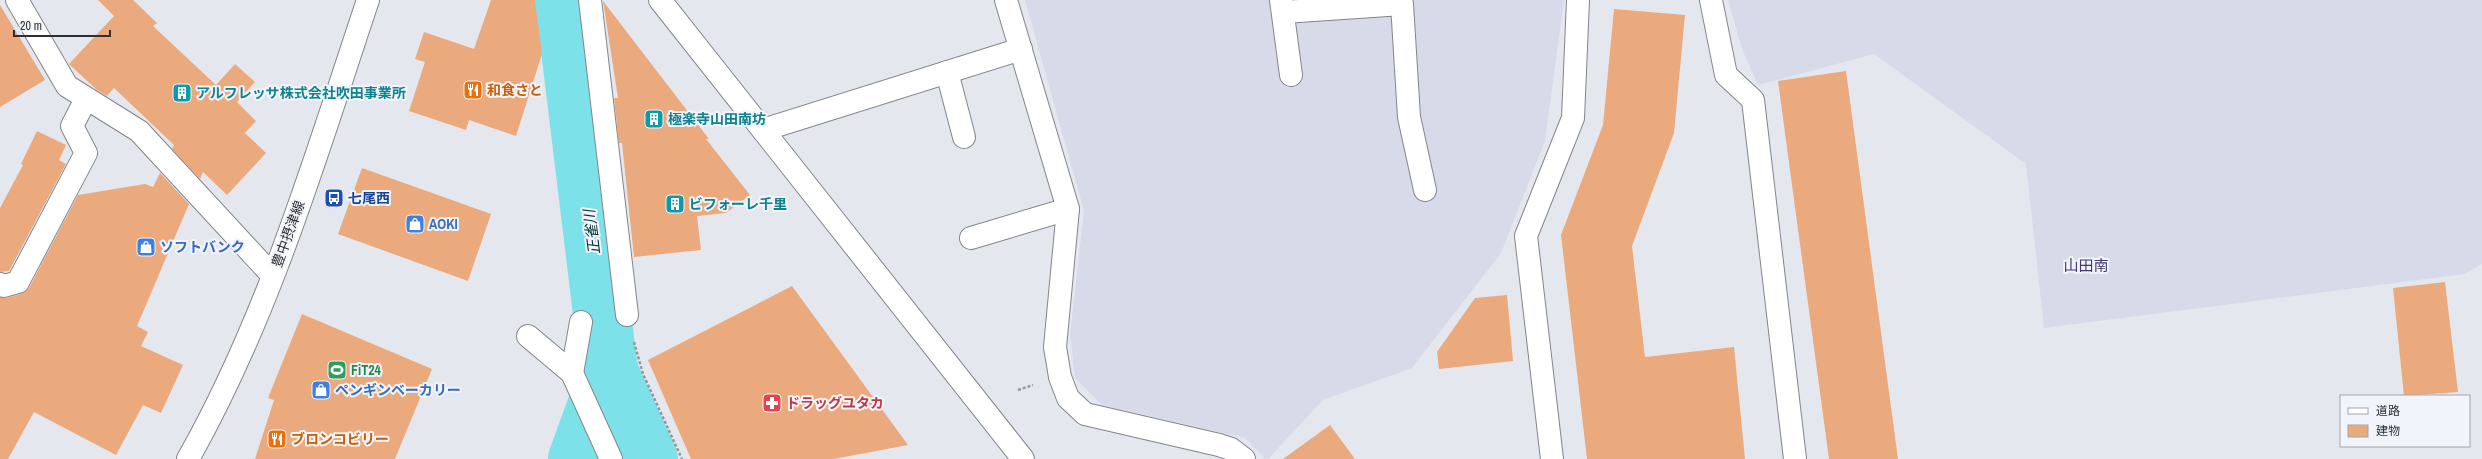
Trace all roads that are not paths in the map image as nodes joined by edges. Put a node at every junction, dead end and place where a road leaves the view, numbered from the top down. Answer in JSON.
{"nodes":[{"id":1,"x":6,"y":0,"type":"edge"},
{"id":2,"x":17,"y":0,"type":"edge"},
{"id":3,"x":368,"y":0,"type":"edge"},
{"id":4,"x":590,"y":0,"type":"edge"},
{"id":5,"x":660,"y":0,"type":"edge"},
{"id":6,"x":1006,"y":0,"type":"edge"},
{"id":7,"x":1578,"y":0,"type":"edge"},
{"id":8,"x":1711,"y":0,"type":"edge"},
{"id":9,"x":0,"y":4,"type":"edge"},
{"id":10,"x":1283,"y":6,"type":"edge"},
{"id":11,"x":1020,"y":49,"type":"junction"},
{"id":12,"x":947,"y":72,"type":"junction"},
{"id":13,"x":1291,"y":75,"type":"dead end"},
{"id":14,"x":86,"y":99,"type":"junction"},
{"id":15,"x":763,"y":130,"type":"junction"},
{"id":16,"x":964,"y":137,"type":"dead end"},
{"id":17,"x":1424,"y":190,"type":"dead end"},
{"id":18,"x":1068,"y":209,"type":"junction"},
{"id":19,"x":972,"y":238,"type":"dead end"},
{"id":20,"x":272,"y":275,"type":"junction"},
{"id":21,"x":0,"y":284,"type":"edge"},
{"id":22,"x":627,"y":315,"type":"road end"},
{"id":23,"x":581,"y":322,"type":"dead end"},
{"id":24,"x":528,"y":336,"type":"dead end"},
{"id":25,"x":572,"y":373,"type":"junction"},
{"id":26,"x":609,"y":453,"type":"edge"},
{"id":27,"x":188,"y":459,"type":"edge"},
{"id":28,"x":1023,"y":459,"type":"edge"},
{"id":29,"x":1244,"y":459,"type":"edge"},
{"id":30,"x":1552,"y":459,"type":"edge"},
{"id":31,"x":1795,"y":459,"type":"edge"}],
"edges":[{"from":1,"to":9,"type":"street"},
{"from":2,"to":14,"type":"street"},
{"from":3,"to":20,"type":"street","name":"豊中摂津線"},
{"from":4,"to":22,"type":"street"},
{"from":5,"to":15,"type":"street"},
{"from":6,"to":11,"type":"street"},
{"from":7,"to":30,"type":"street"},
{"from":8,"to":31,"type":"street"},
{"from":10,"to":13,"type":"street"},
{"from":10,"to":17,"type":"street"},
{"from":11,"to":12,"type":"street"},
{"from":11,"to":18,"type":"street"},
{"from":12,"to":15,"type":"street"},
{"from":12,"to":16,"type":"street"},
{"from":14,"to":20,"type":"street"},
{"from":14,"to":21,"type":"street"},
{"from":15,"to":28,"type":"street"},
{"from":18,"to":19,"type":"street"},
{"from":18,"to":29,"type":"street"},
{"from":20,"to":27,"type":"street","name":"豊中摂津線"},
{"from":23,"to":25,"type":"street"},
{"from":24,"to":25,"type":"street"},
{"from":25,"to":26,"type":"street"}]}
